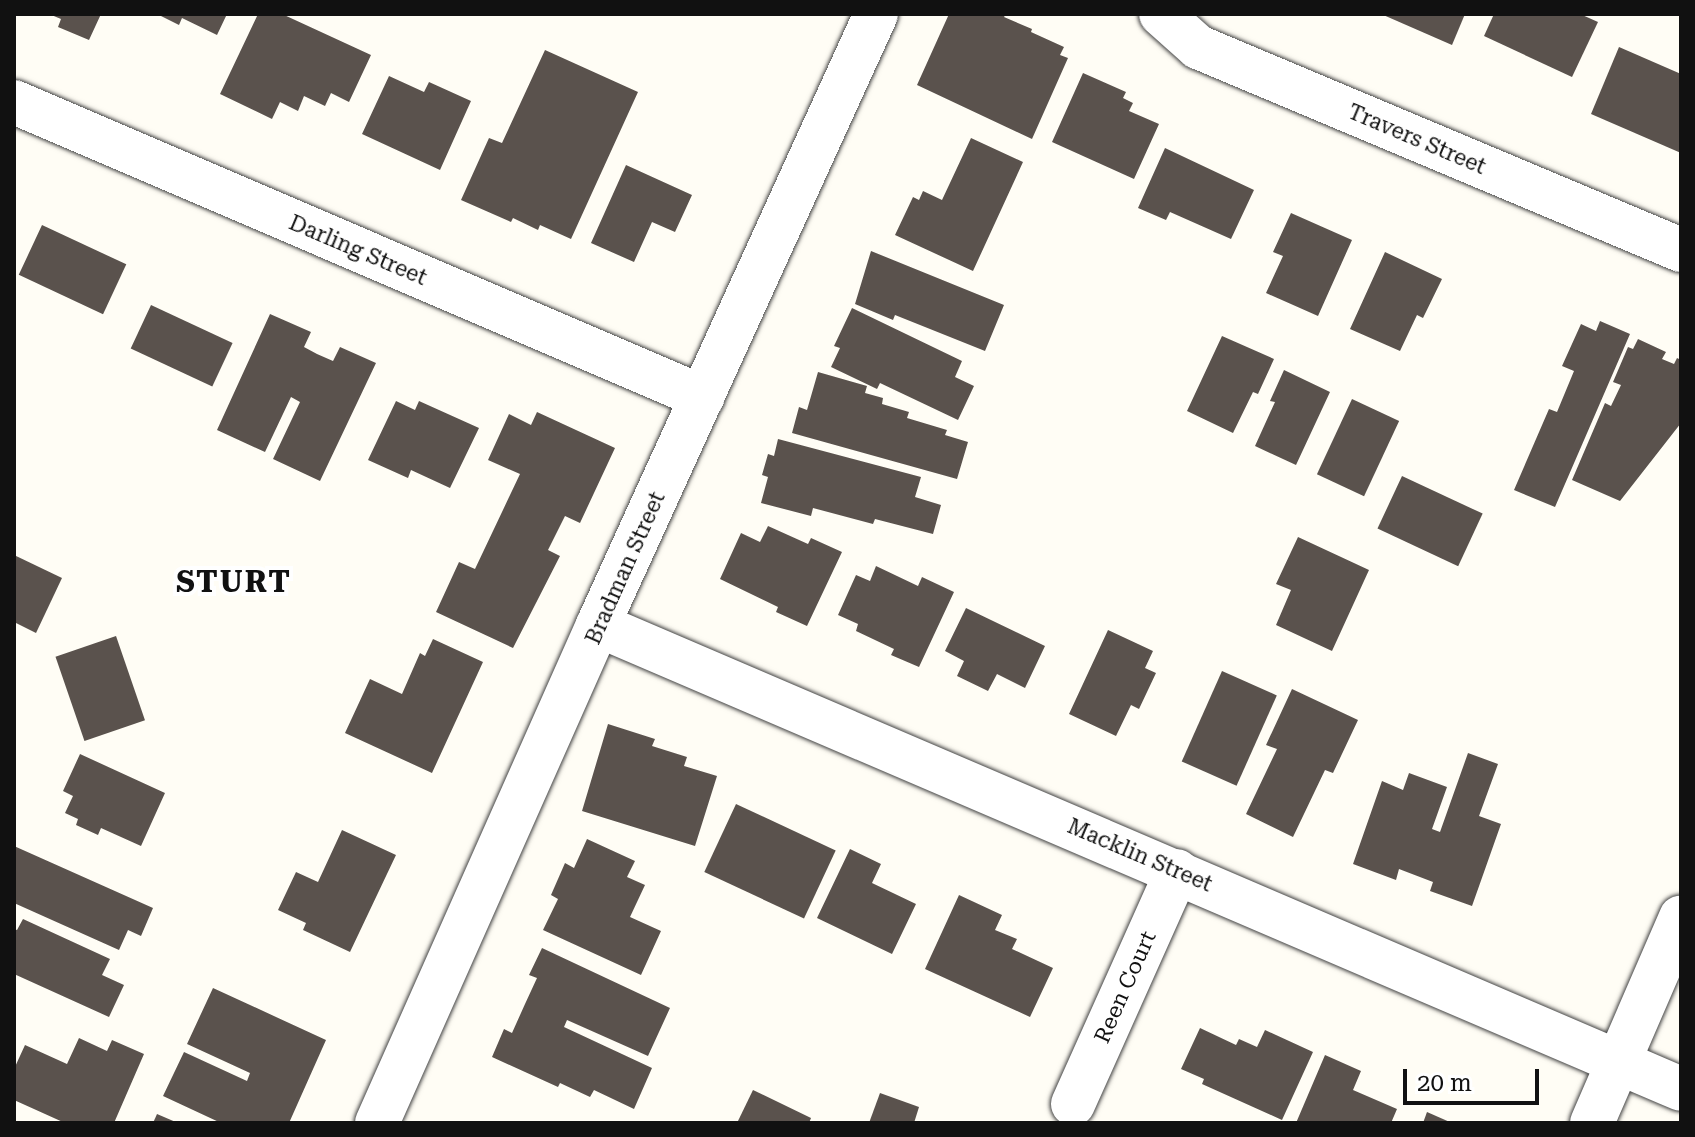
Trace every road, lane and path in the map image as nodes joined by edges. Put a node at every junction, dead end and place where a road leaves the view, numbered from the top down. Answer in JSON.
{"nodes":[{"id":1,"x":876,"y":14,"type":"edge"},
{"id":2,"x":1161,"y":14,"type":"edge"},
{"id":3,"x":14,"y":102,"type":"edge"},
{"id":4,"x":1681,"y":250,"type":"edge"},
{"id":5,"x":702,"y":397,"type":"junction"},
{"id":6,"x":598,"y":625,"type":"junction"},
{"id":7,"x":1177,"y":871,"type":"junction"},
{"id":8,"x":1681,"y":917,"type":"edge"},
{"id":9,"x":1618,"y":1062,"type":"junction"},
{"id":10,"x":1681,"y":1089,"type":"edge"},
{"id":11,"x":1073,"y":1104,"type":"dead end"},
{"id":12,"x":377,"y":1123,"type":"edge"},
{"id":13,"x":1592,"y":1123,"type":"edge"}],
"edges":[{"from":1,"to":5,"type":"street","name":"Bradman Street"},
{"from":2,"to":4,"type":"street","name":"Travers Street"},
{"from":3,"to":5,"type":"street","name":"Darling Street"},
{"from":5,"to":6,"type":"street","name":"Bradman Street"},
{"from":6,"to":7,"type":"street","name":"Macklin Street"},
{"from":6,"to":12,"type":"street","name":"Bradman Street"},
{"from":7,"to":9,"type":"street","name":"Macklin Street"},
{"from":7,"to":11,"type":"street","name":"Reen Court"},
{"from":8,"to":9,"type":"street"},
{"from":9,"to":10,"type":"street","name":"Macklin Street"},
{"from":9,"to":13,"type":"street"}]}
